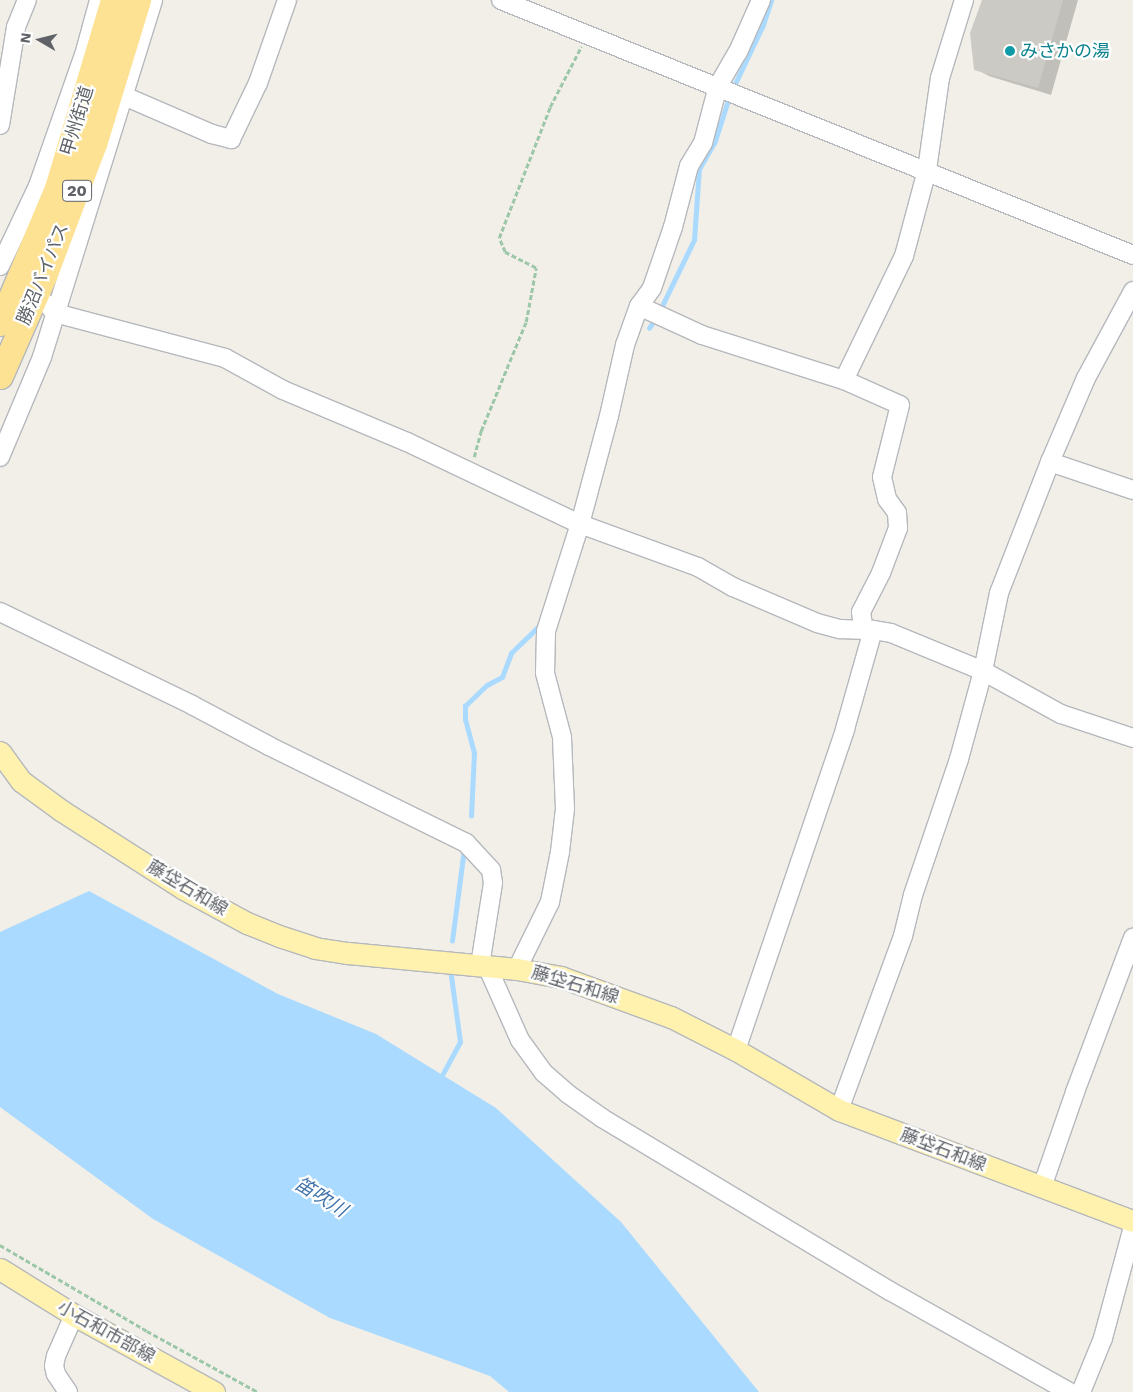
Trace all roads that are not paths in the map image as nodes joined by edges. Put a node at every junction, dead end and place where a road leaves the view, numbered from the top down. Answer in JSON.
{"nodes":[{"id":1,"x":99,"y":0,"type":"edge"},
{"id":2,"x":113,"y":0,"type":"edge"},
{"id":3,"x":138,"y":0,"type":"edge"},
{"id":4,"x":153,"y":0,"type":"edge"},
{"id":5,"x":287,"y":0,"type":"edge"},
{"id":6,"x":501,"y":0,"type":"edge"},
{"id":7,"x":761,"y":0,"type":"edge"},
{"id":8,"x":964,"y":0,"type":"edge"},
{"id":9,"x":24,"y":1,"type":"edge"},
{"id":10,"x":720,"y":87,"type":"junction"},
{"id":11,"x":124,"y":96,"type":"junction"},
{"id":12,"x":0,"y":125,"type":"edge"},
{"id":13,"x":926,"y":170,"type":"junction"},
{"id":14,"x":1133,"y":255,"type":"edge"},
{"id":15,"x":0,"y":266,"type":"edge"},
{"id":16,"x":1133,"y":291,"type":"edge"},
{"id":17,"x":51,"y":309,"type":"junction"},
{"id":18,"x":651,"y":312,"type":"junction"},
{"id":19,"x":0,"y":323,"type":"edge"},
{"id":20,"x":0,"y":376,"type":"edge"},
{"id":21,"x":844,"y":380,"type":"junction"},
{"id":22,"x":0,"y":457,"type":"edge"},
{"id":23,"x":1050,"y":462,"type":"junction"},
{"id":24,"x":1133,"y":490,"type":"edge"},
{"id":25,"x":580,"y":524,"type":"junction"},
{"id":26,"x":0,"y":612,"type":"edge"},
{"id":27,"x":868,"y":630,"type":"junction"},
{"id":28,"x":982,"y":672,"type":"junction"},
{"id":29,"x":1133,"y":738,"type":"edge"},
{"id":30,"x":0,"y":752,"type":"edge"},
{"id":31,"x":1133,"y":938,"type":"edge"},
{"id":32,"x":482,"y":965,"type":"junction"},
{"id":33,"x":517,"y":968,"type":"junction"},
{"id":34,"x":1126,"y":980,"type":"edge"},
{"id":35,"x":736,"y":1050,"type":"junction"},
{"id":36,"x":839,"y":1110,"type":"junction"},
{"id":37,"x":1042,"y":1187,"type":"junction"},
{"id":38,"x":1133,"y":1222,"type":"edge"},
{"id":39,"x":1133,"y":1227,"type":"edge"},
{"id":40,"x":0,"y":1269,"type":"edge"},
{"id":41,"x":74,"y":1315,"type":"junction"},
{"id":42,"x":68,"y":1392,"type":"edge"},
{"id":43,"x":214,"y":1392,"type":"edge"},
{"id":44,"x":1069,"y":1392,"type":"edge"},
{"id":45,"x":1081,"y":1392,"type":"edge"}],
"edges":[{"from":1,"to":15,"type":"street"},
{"from":2,"to":19,"type":"highway","name":"甲州街道","number":"20"},
{"from":3,"to":20,"type":"highway","name":"勝沼バイパス","number":"20"},
{"from":4,"to":11,"type":"street"},
{"from":5,"to":11,"type":"street"},
{"from":6,"to":10,"type":"street"},
{"from":7,"to":10,"type":"street"},
{"from":8,"to":13,"type":"street"},
{"from":9,"to":12,"type":"street"},
{"from":10,"to":13,"type":"street"},
{"from":10,"to":18,"type":"street"},
{"from":11,"to":17,"type":"street"},
{"from":13,"to":14,"type":"street"},
{"from":13,"to":21,"type":"street"},
{"from":16,"to":23,"type":"street"},
{"from":17,"to":22,"type":"street"},
{"from":17,"to":25,"type":"street"},
{"from":18,"to":21,"type":"street"},
{"from":18,"to":25,"type":"street"},
{"from":21,"to":27,"type":"street"},
{"from":23,"to":24,"type":"street"},
{"from":23,"to":28,"type":"street"},
{"from":25,"to":27,"type":"street"},
{"from":25,"to":33,"type":"street"},
{"from":26,"to":32,"type":"street"},
{"from":27,"to":28,"type":"street"},
{"from":27,"to":35,"type":"street"},
{"from":28,"to":29,"type":"street"},
{"from":28,"to":36,"type":"street"},
{"from":30,"to":32,"type":"main road","name":"藤垈石和線"},
{"from":31,"to":34,"type":"street"},
{"from":32,"to":33,"type":"main road","name":"藤垈石和線"},
{"from":32,"to":44,"type":"street"},
{"from":33,"to":35,"type":"main road","name":"藤垈石和線"},
{"from":34,"to":37,"type":"street"},
{"from":35,"to":36,"type":"main road","name":"藤垈石和線"},
{"from":36,"to":37,"type":"main road","name":"藤垈石和線"},
{"from":37,"to":38,"type":"main road","name":"藤垈石和線"},
{"from":39,"to":45,"type":"street"},
{"from":40,"to":41,"type":"main road","name":"小石和市部線"},
{"from":41,"to":42,"type":"street"},
{"from":41,"to":43,"type":"main road","name":"小石和市部線"}]}
